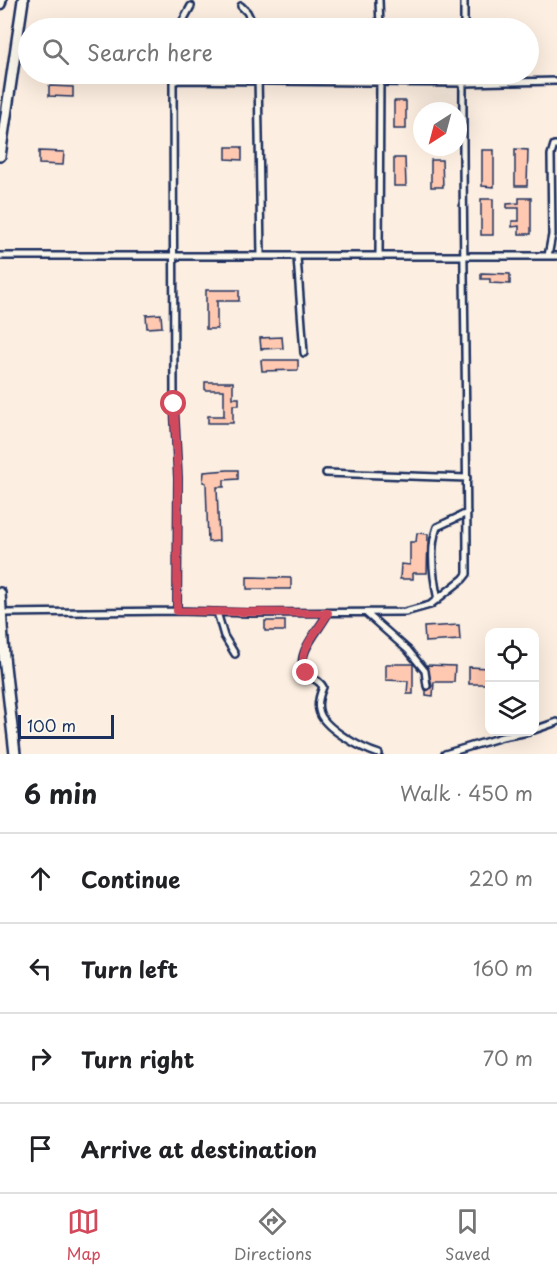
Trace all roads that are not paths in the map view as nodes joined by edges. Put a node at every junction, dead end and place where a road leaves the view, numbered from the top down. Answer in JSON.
{"nodes":[{"id":1,"x":23,"y":0,"type":"edge"},
{"id":2,"x":380,"y":0,"type":"edge"},
{"id":3,"x":464,"y":0,"type":"edge"},
{"id":4,"x":191,"y":6,"type":"dead end"},
{"id":5,"x":241,"y":6,"type":"dead end"},
{"id":6,"x":20,"y":18,"type":"edge"},
{"id":7,"x":184,"y":18,"type":"edge"},
{"id":8,"x":251,"y":18,"type":"edge"},
{"id":9,"x":380,"y":18,"type":"edge"},
{"id":10,"x":464,"y":18,"type":"edge"},
{"id":11,"x":18,"y":34,"type":"edge"},
{"id":12,"x":539,"y":81,"type":"edge"},
{"id":13,"x":557,"y":81,"type":"edge"},
{"id":14,"x":173,"y":84,"type":"edge"},
{"id":15,"x":258,"y":84,"type":"edge"},
{"id":16,"x":380,"y":84,"type":"edge"},
{"id":17,"x":463,"y":84,"type":"edge"},
{"id":18,"x":557,"y":145,"type":"edge"},
{"id":19,"x":0,"y":156,"type":"edge"},
{"id":20,"x":554,"y":192,"type":"edge"},
{"id":21,"x":0,"y":256,"type":"edge"},
{"id":22,"x":261,"y":256,"type":"junction"},
{"id":23,"x":379,"y":256,"type":"junction"},
{"id":24,"x":548,"y":256,"type":"junction"},
{"id":25,"x":557,"y":256,"type":"edge"},
{"id":26,"x":174,"y":257,"type":"junction"},
{"id":27,"x":297,"y":257,"type":"junction"},
{"id":28,"x":463,"y":257,"type":"junction"},
{"id":29,"x":303,"y":353,"type":"dead end"},
{"id":30,"x":326,"y":473,"type":"dead end"},
{"id":31,"x":467,"y":478,"type":"junction"},
{"id":32,"x":467,"y":513,"type":"junction"},
{"id":33,"x":0,"y":593,"type":"edge"},
{"id":34,"x":438,"y":600,"type":"junction"},
{"id":35,"x":177,"y":611,"type":"junction"},
{"id":36,"x":217,"y":612,"type":"junction"},
{"id":37,"x":1,"y":613,"type":"edge"},
{"id":38,"x":328,"y":613,"type":"junction"},
{"id":39,"x":366,"y":613,"type":"junction"},
{"id":40,"x":235,"y":654,"type":"dead end"},
{"id":41,"x":427,"y":686,"type":"dead end"},
{"id":42,"x":557,"y":722,"type":"edge"},
{"id":43,"x":539,"y":728,"type":"edge"},
{"id":44,"x":507,"y":736,"type":"edge"},
{"id":45,"x":15,"y":754,"type":"edge"},
{"id":46,"x":379,"y":754,"type":"edge"},
{"id":47,"x":445,"y":754,"type":"edge"}],
"edges":[{"from":1,"to":6,"type":"highway"},
{"from":2,"to":9,"type":"street"},
{"from":3,"to":10,"type":"street"},
{"from":4,"to":7,"type":"street"},
{"from":5,"to":8,"type":"street"},
{"from":11,"to":19,"type":"highway"},
{"from":12,"to":13,"type":"street"},
{"from":14,"to":26,"type":"street"},
{"from":15,"to":22,"type":"street"},
{"from":16,"to":23,"type":"street"},
{"from":17,"to":28,"type":"street"},
{"from":18,"to":20,"type":"street"},
{"from":20,"to":24,"type":"street"},
{"from":21,"to":26,"type":"street"},
{"from":22,"to":26,"type":"street"},
{"from":22,"to":27,"type":"street"},
{"from":23,"to":27,"type":"street"},
{"from":23,"to":28,"type":"street"},
{"from":24,"to":25,"type":"street"},
{"from":24,"to":28,"type":"street"},
{"from":26,"to":35,"type":"street"},
{"from":27,"to":29,"type":"street"},
{"from":28,"to":31,"type":"street"},
{"from":30,"to":31,"type":"street"},
{"from":31,"to":32,"type":"street"},
{"from":32,"to":34,"type":"street"},
{"from":32,"to":34,"type":"street"},
{"from":33,"to":37,"type":"highway"},
{"from":34,"to":39,"type":"street"},
{"from":35,"to":36,"type":"street"},
{"from":35,"to":37,"type":"street"},
{"from":36,"to":38,"type":"street"},
{"from":36,"to":40,"type":"street"},
{"from":37,"to":45,"type":"highway"},
{"from":38,"to":39,"type":"street"},
{"from":38,"to":46,"type":"street"},
{"from":39,"to":41,"type":"street"},
{"from":42,"to":43,"type":"street"},
{"from":44,"to":47,"type":"street"}]}
